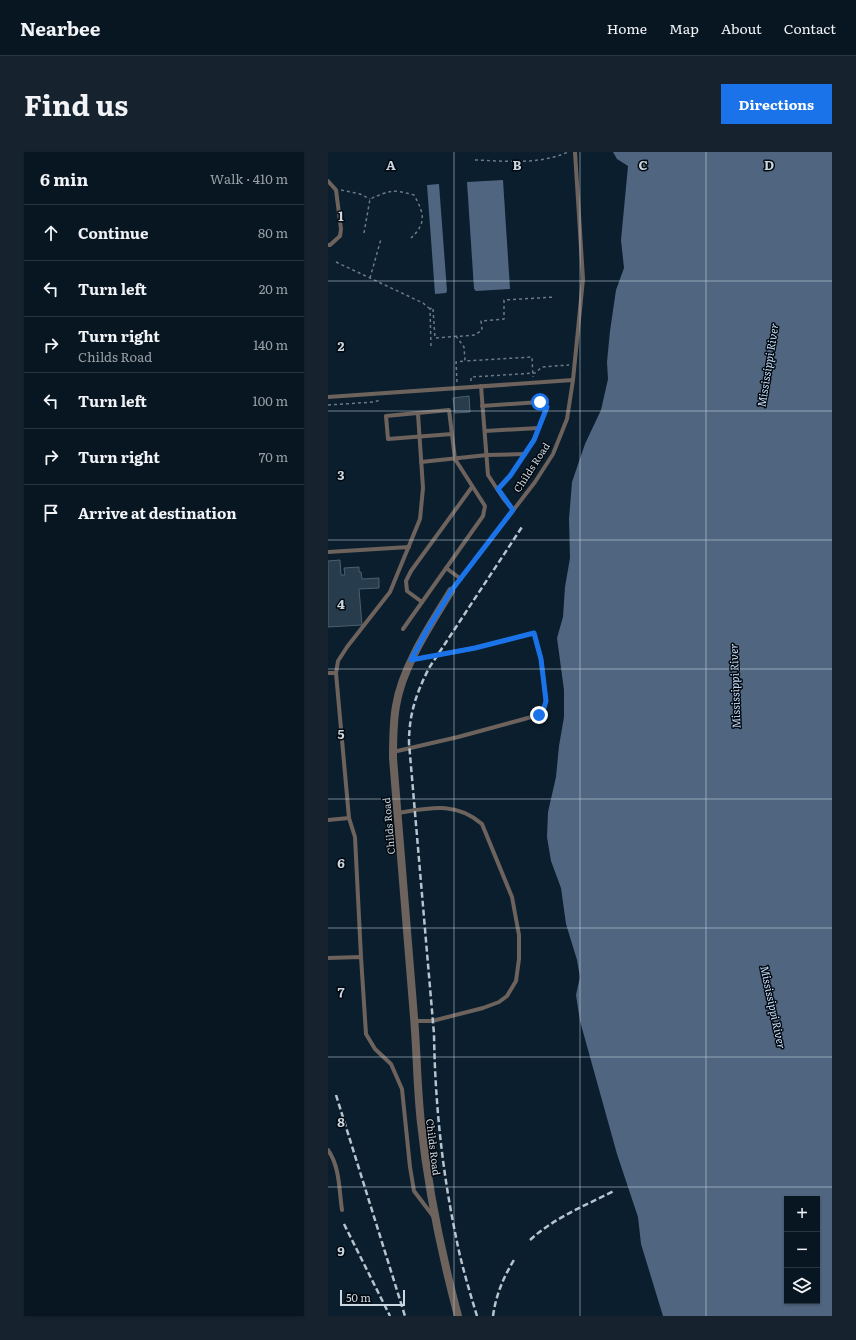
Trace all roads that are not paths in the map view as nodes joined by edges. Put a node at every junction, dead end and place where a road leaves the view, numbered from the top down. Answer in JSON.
{"nodes":[{"id":1,"x":574,"y":152,"type":"edge"},
{"id":2,"x":328,"y":181,"type":"edge"},
{"id":3,"x":328,"y":245,"type":"edge"},
{"id":4,"x":573,"y":380,"type":"junction"},
{"id":5,"x":481,"y":386,"type":"junction"},
{"id":6,"x":328,"y":397,"type":"edge"},
{"id":7,"x":482,"y":406,"type":"junction"},
{"id":8,"x":418,"y":414,"type":"junction"},
{"id":9,"x":539,"y":428,"type":"junction"},
{"id":10,"x":484,"y":431,"type":"junction"},
{"id":11,"x":452,"y":434,"type":"junction"},
{"id":12,"x":419,"y":436,"type":"junction"},
{"id":13,"x":525,"y":454,"type":"junction"},
{"id":14,"x":487,"y":455,"type":"junction"},
{"id":15,"x":455,"y":458,"type":"junction"},
{"id":16,"x":421,"y":462,"type":"junction"},
{"id":17,"x":472,"y":487,"type":"junction"},
{"id":18,"x":498,"y":489,"type":"junction"},
{"id":19,"x":513,"y":510,"type":"junction"},
{"id":20,"x":409,"y":547,"type":"junction"},
{"id":21,"x":328,"y":552,"type":"edge"},
{"id":22,"x":446,"y":568,"type":"junction"},
{"id":23,"x":461,"y":578,"type":"junction"},
{"id":24,"x":451,"y":591,"type":"joint"},
{"id":25,"x":422,"y":602,"type":"junction"},
{"id":26,"x":403,"y":630,"type":"dead end"},
{"id":27,"x":411,"y":660,"type":"junction"},
{"id":28,"x":328,"y":673,"type":"edge"},
{"id":29,"x":336,"y":673,"type":"junction"},
{"id":30,"x":393,"y":752,"type":"junction"},
{"id":31,"x":397,"y":813,"type":"junction"},
{"id":32,"x":349,"y":818,"type":"junction"},
{"id":33,"x":328,"y":820,"type":"edge"},
{"id":34,"x":361,"y":957,"type":"junction"},
{"id":35,"x":328,"y":958,"type":"edge"},
{"id":36,"x":415,"y":1021,"type":"junction"},
{"id":37,"x":328,"y":1150,"type":"edge"},
{"id":38,"x":342,"y":1210,"type":"dead end"},
{"id":39,"x":435,"y":1219,"type":"junction"},
{"id":40,"x":458,"y":1316,"type":"edge"}],
"edges":[{"from":1,"to":4,"type":"lane","name":"Childs Road"},
{"from":2,"to":3,"type":"lane"},
{"from":4,"to":5,"type":"lane"},
{"from":4,"to":19,"type":"lane","name":"Childs Road"},
{"from":5,"to":6,"type":"lane"},
{"from":5,"to":7,"type":"lane"},
{"from":7,"to":9,"type":"lane"},
{"from":7,"to":10,"type":"lane"},
{"from":8,"to":11,"type":"lane"},
{"from":8,"to":12,"type":"lane"},
{"from":8,"to":12,"type":"lane"},
{"from":9,"to":10,"type":"lane"},
{"from":9,"to":13,"type":"lane"},
{"from":10,"to":14,"type":"lane"},
{"from":11,"to":12,"type":"lane"},
{"from":11,"to":15,"type":"lane"},
{"from":12,"to":16,"type":"lane"},
{"from":13,"to":14,"type":"lane"},
{"from":13,"to":18,"type":"lane"},
{"from":14,"to":15,"type":"lane"},
{"from":14,"to":18,"type":"lane"},
{"from":15,"to":16,"type":"lane"},
{"from":15,"to":17,"type":"lane"},
{"from":16,"to":20,"type":"lane"},
{"from":17,"to":22,"type":"lane"},
{"from":17,"to":25,"type":"lane"},
{"from":18,"to":19,"type":"lane"},
{"from":19,"to":23,"type":"lane","name":"Childs Road"},
{"from":20,"to":21,"type":"lane"},
{"from":20,"to":29,"type":"lane"},
{"from":22,"to":23,"type":"lane"},
{"from":22,"to":25,"type":"lane"},
{"from":23,"to":24,"type":"lane","name":"Childs Road"},
{"from":24,"to":27,"type":"street","name":"Childs Road"},
{"from":25,"to":26,"type":"lane"},
{"from":27,"to":30,"type":"street","name":"Childs Road"},
{"from":27,"to":30,"type":"lane"},
{"from":28,"to":29,"type":"lane"},
{"from":29,"to":32,"type":"lane"},
{"from":30,"to":31,"type":"street","name":"Childs Road"},
{"from":31,"to":36,"type":"street","name":"Childs Road"},
{"from":31,"to":36,"type":"lane"},
{"from":32,"to":33,"type":"lane"},
{"from":32,"to":34,"type":"lane"},
{"from":34,"to":35,"type":"lane"},
{"from":34,"to":39,"type":"lane"},
{"from":36,"to":39,"type":"street","name":"Childs Road"},
{"from":37,"to":38,"type":"lane"},
{"from":39,"to":40,"type":"street","name":"Childs Road"}]}
